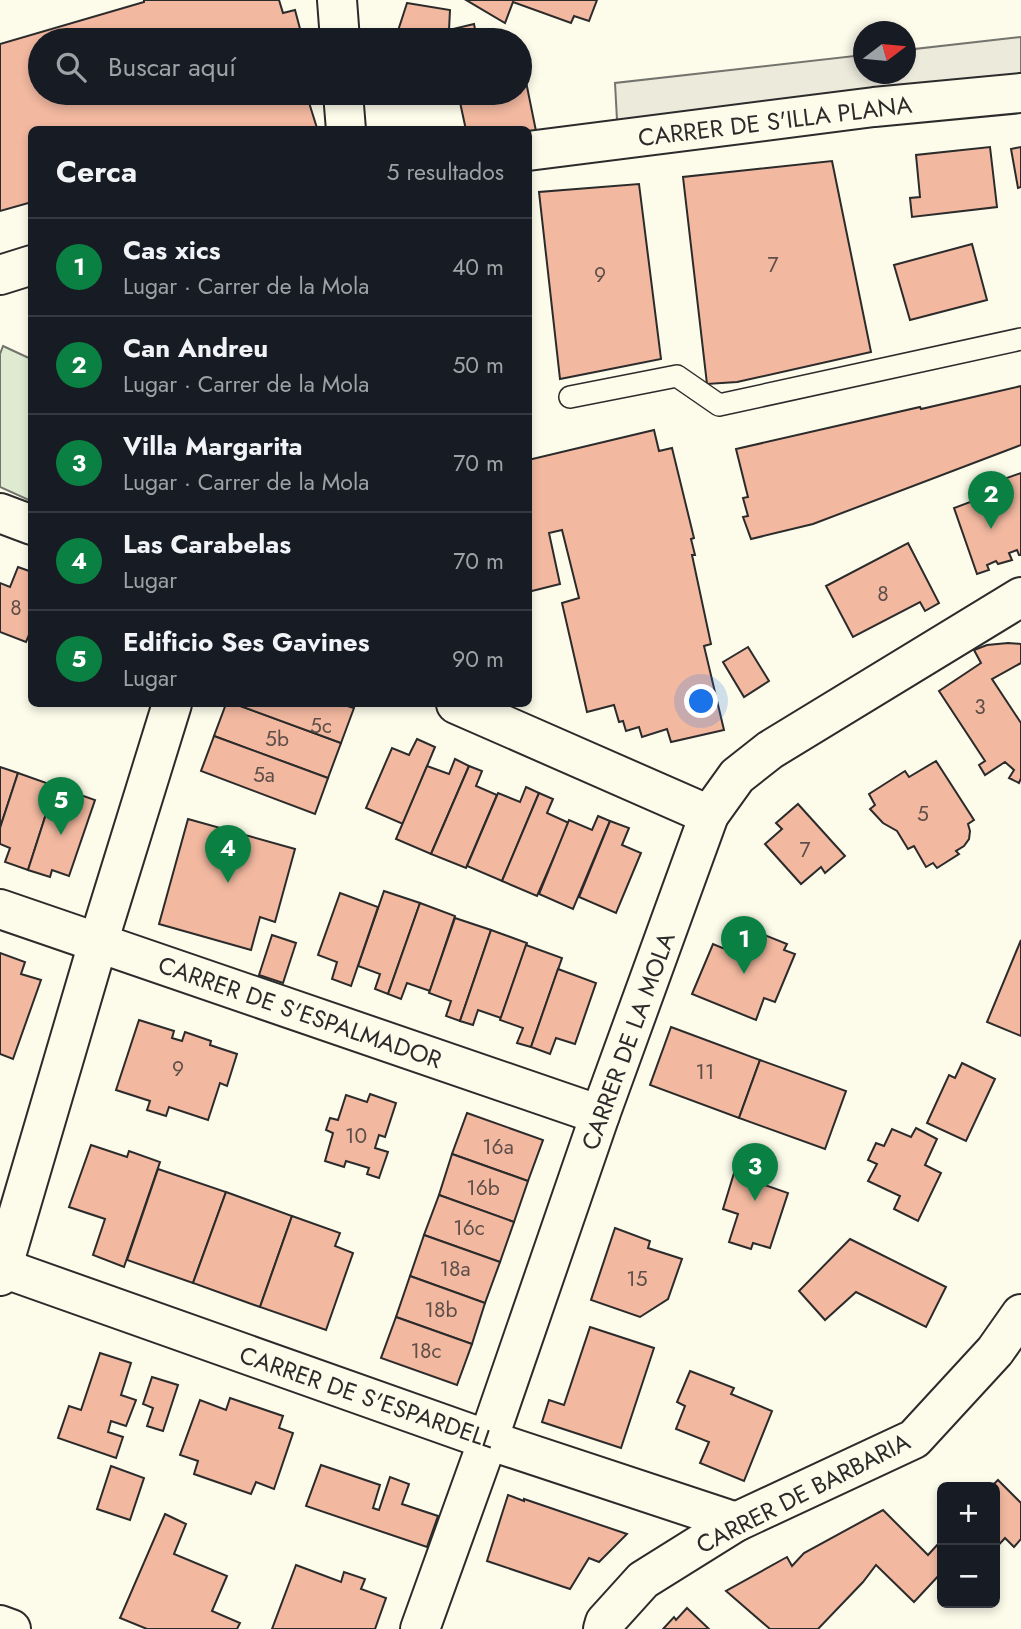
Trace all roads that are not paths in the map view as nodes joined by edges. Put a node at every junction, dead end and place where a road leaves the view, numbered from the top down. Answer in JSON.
{"nodes":[{"id":1,"x":337,"y":0,"type":"edge"},
{"id":2,"x":339,"y":28,"type":"edge"},
{"id":3,"x":1021,"y":93,"type":"edge"},
{"id":4,"x":344,"y":105,"type":"edge"},
{"id":5,"x":345,"y":126,"type":"edge"},
{"id":6,"x":532,"y":150,"type":"edge"},
{"id":7,"x":28,"y":266,"type":"edge"},
{"id":8,"x":0,"y":275,"type":"edge"},
{"id":9,"x":1021,"y":339,"type":"edge"},
{"id":10,"x":570,"y":397,"type":"dead end"},
{"id":11,"x":0,"y":513,"type":"edge"},
{"id":12,"x":28,"y":524,"type":"edge"},
{"id":13,"x":1021,"y":597,"type":"edge"},
{"id":14,"x":171,"y":707,"type":"edge"},
{"id":15,"x":463,"y":707,"type":"edge"},
{"id":16,"x":709,"y":815,"type":"junction"},
{"id":17,"x":0,"y":909,"type":"edge"},
{"id":18,"x":98,"y":943,"type":"junction"},
{"id":19,"x":600,"y":1115,"type":"junction"},
{"id":20,"x":1,"y":1271,"type":"edge"},
{"id":21,"x":1021,"y":1314,"type":"edge"},
{"id":22,"x":488,"y":1440,"type":"junction"},
{"id":23,"x":736,"y":1522,"type":"junction"},
{"id":24,"x":0,"y":1625,"type":"edge"},
{"id":25,"x":10,"y":1629,"type":"edge"},
{"id":26,"x":419,"y":1629,"type":"edge"},
{"id":27,"x":603,"y":1629,"type":"edge"}],
"edges":[{"from":1,"to":2,"type":"street"},
{"from":3,"to":6,"type":"street","name":"CARRER DE S'ILLA PLANA"},
{"from":4,"to":5,"type":"street"},
{"from":7,"to":8,"type":"street"},
{"from":9,"to":10,"type":"lane"},
{"from":11,"to":12,"type":"street"},
{"from":13,"to":16,"type":"street","name":"CARRER DE LA MOLA"},
{"from":14,"to":18,"type":"street"},
{"from":15,"to":16,"type":"street"},
{"from":16,"to":19,"type":"street","name":"CARRER DE LA MOLA"},
{"from":17,"to":18,"type":"street","name":"CARRER DE S'ESPALMADOR"},
{"from":18,"to":19,"type":"street","name":"CARRER DE S'ESPALMADOR"},
{"from":18,"to":20,"type":"street"},
{"from":19,"to":22,"type":"street","name":"CARRER DE LA MOLA"},
{"from":20,"to":22,"type":"street","name":"CARRER DE S'ESPARDELL"},
{"from":21,"to":23,"type":"street","name":"CARRER DE BARBARIA"},
{"from":22,"to":23,"type":"street","name":"CARRER DE S'ESPARDELL"},
{"from":22,"to":26,"type":"street","name":"CARRER DE LA MOLA"},
{"from":23,"to":27,"type":"street","name":"CARRER DE BARBARIA"},
{"from":24,"to":25,"type":"street"}]}
